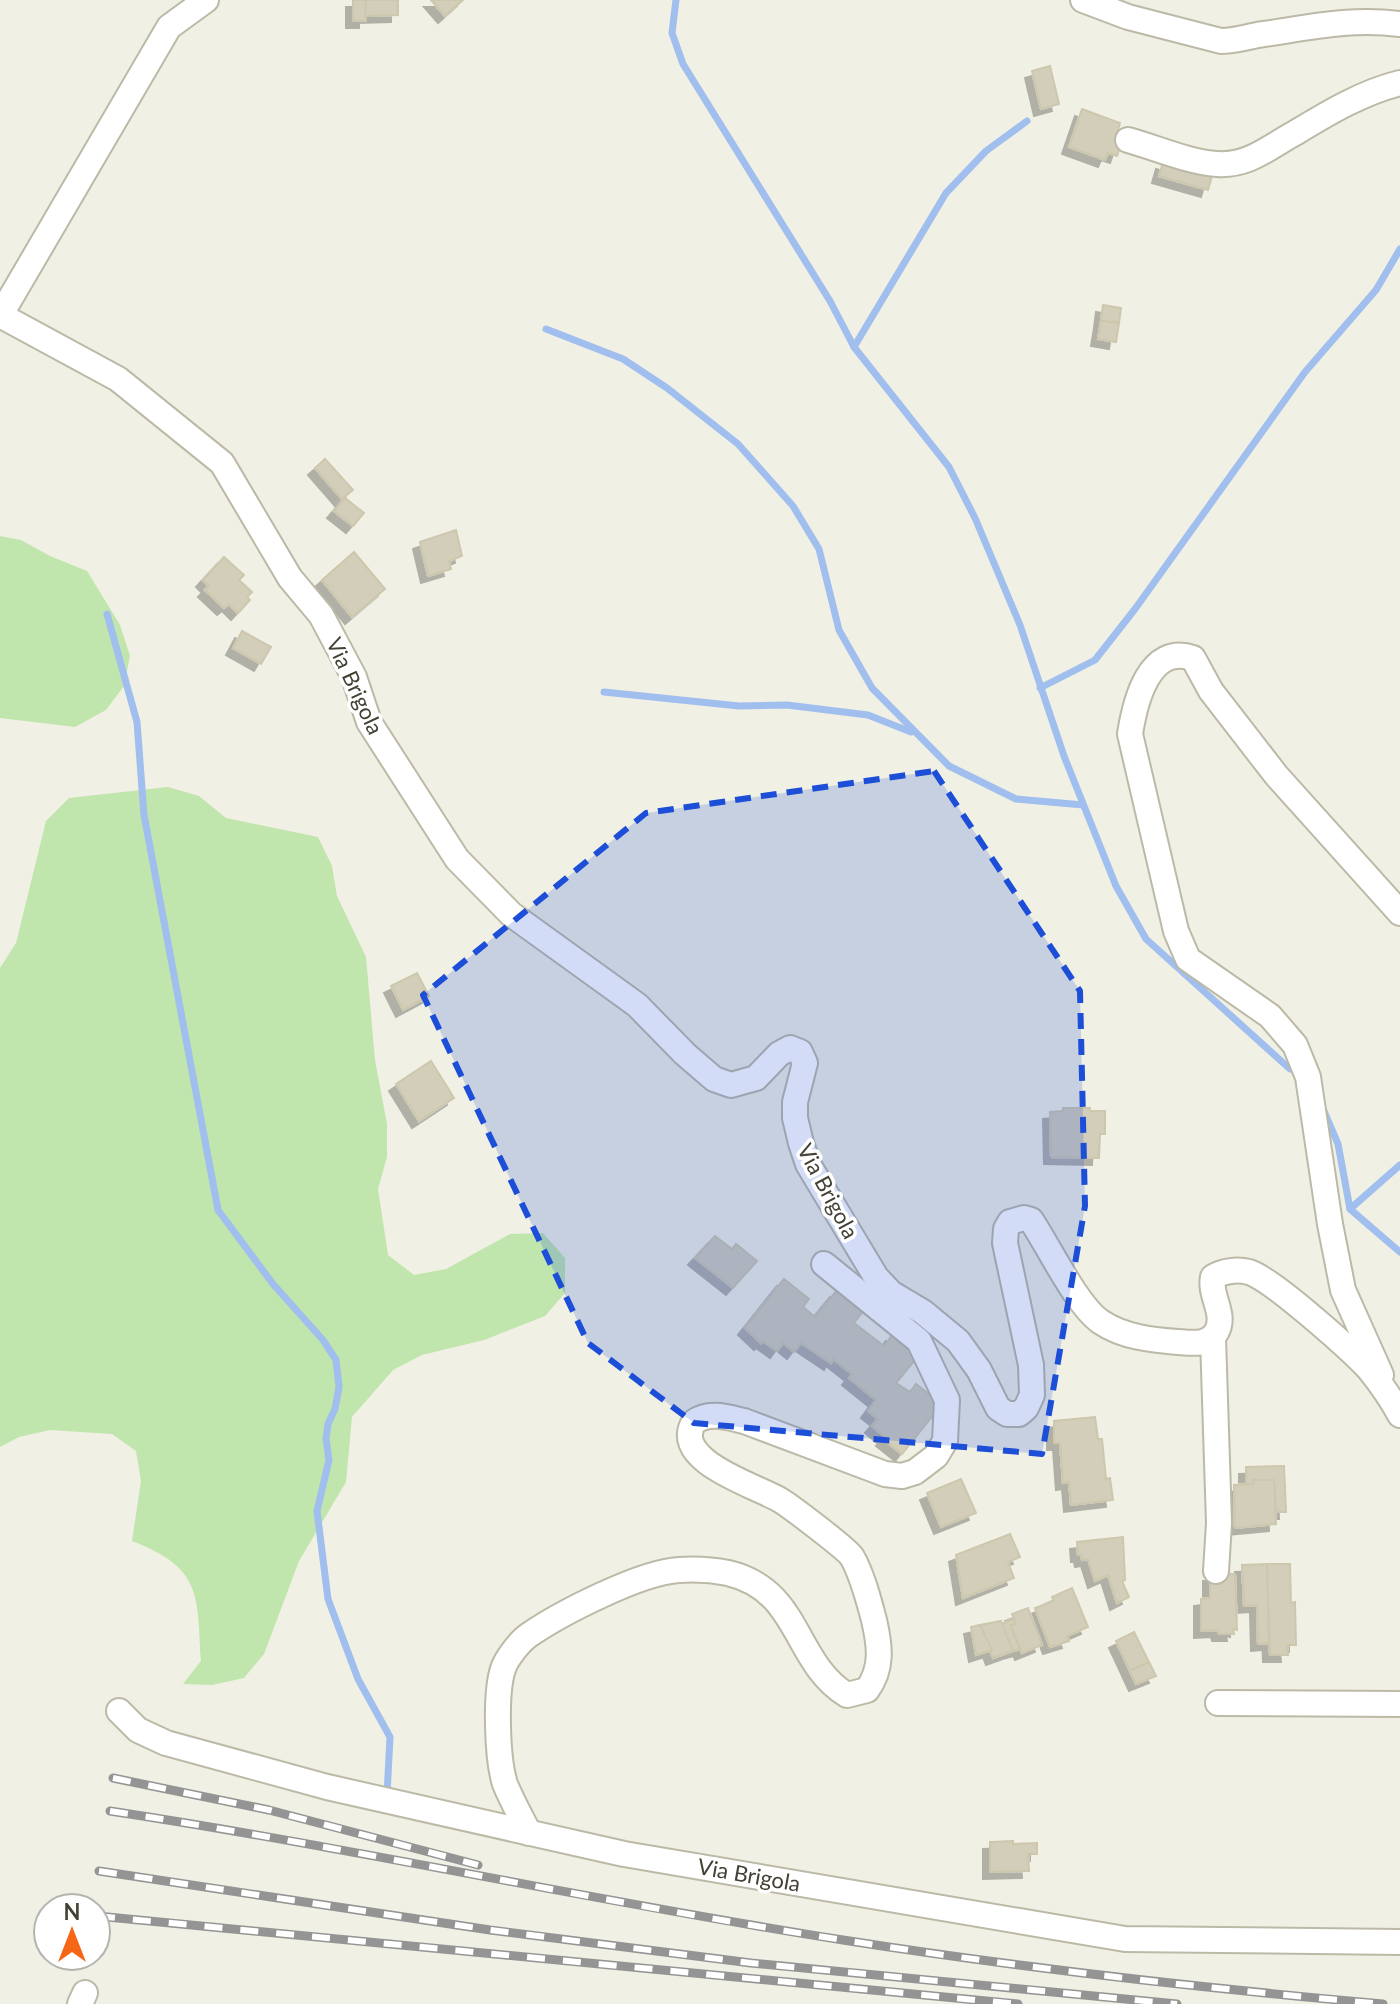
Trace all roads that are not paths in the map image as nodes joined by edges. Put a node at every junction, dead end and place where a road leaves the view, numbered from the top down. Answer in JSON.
{"nodes":[{"id":1,"x":206,"y":0,"type":"edge"},
{"id":2,"x":1083,"y":0,"type":"edge"},
{"id":3,"x":1400,"y":24,"type":"edge"},
{"id":4,"x":1400,"y":83,"type":"edge"},
{"id":5,"x":1128,"y":140,"type":"dead end"},
{"id":6,"x":0,"y":316,"type":"edge"},
{"id":7,"x":1400,"y":913,"type":"edge"},
{"id":8,"x":824,"y":1264,"type":"dead end"},
{"id":9,"x":1213,"y":1338,"type":"junction"},
{"id":10,"x":1395,"y":1406,"type":"edge"},
{"id":11,"x":1216,"y":1571,"type":"dead end"},
{"id":12,"x":1218,"y":1703,"type":"dead end"},
{"id":13,"x":1400,"y":1704,"type":"edge"},
{"id":14,"x":119,"y":1711,"type":"dead end"},
{"id":15,"x":529,"y":1833,"type":"junction"},
{"id":16,"x":1400,"y":1942,"type":"edge"}],
"edges":[{"from":1,"to":6,"type":"street","name":"Via Brigola"},
{"from":2,"to":3,"type":"street"},
{"from":4,"to":5,"type":"street"},
{"from":6,"to":9,"type":"street","name":"Via Brigola"},
{"from":7,"to":10,"type":"street"},
{"from":8,"to":15,"type":"street"},
{"from":9,"to":10,"type":"street"},
{"from":9,"to":11,"type":"street"},
{"from":12,"to":13,"type":"street"},
{"from":14,"to":15,"type":"street","name":"Via Brigola"},
{"from":15,"to":16,"type":"street","name":"Via Brigola"}]}
